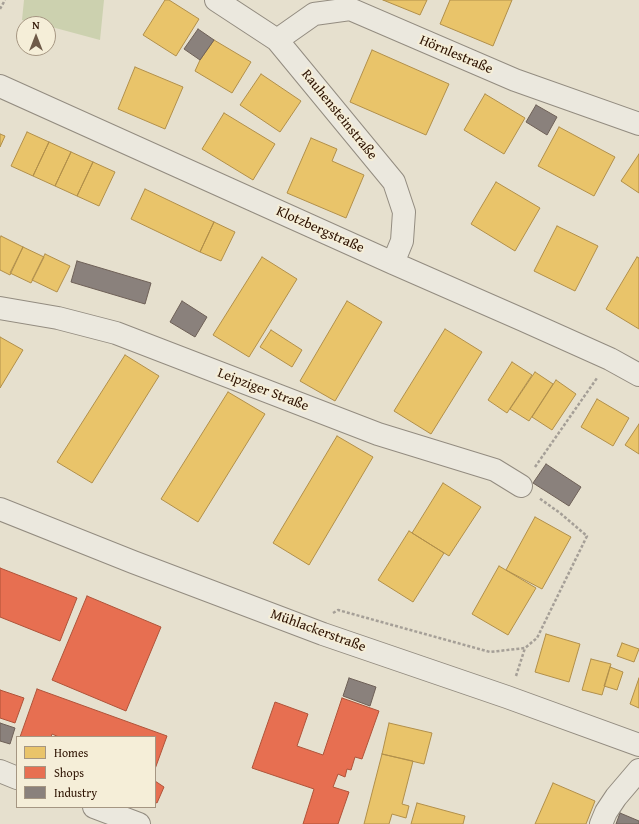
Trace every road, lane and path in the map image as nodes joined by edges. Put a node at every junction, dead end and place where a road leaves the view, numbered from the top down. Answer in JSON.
{"nodes":[{"id":1,"x":4,"y":0,"type":"edge"},
{"id":2,"x":216,"y":0,"type":"edge"},
{"id":3,"x":0,"y":9,"type":"edge"},
{"id":4,"x":277,"y":40,"type":"junction"},
{"id":5,"x":0,"y":86,"type":"edge"},
{"id":6,"x":639,"y":124,"type":"edge"},
{"id":7,"x":393,"y":264,"type":"junction"},
{"id":8,"x":0,"y":308,"type":"edge"},
{"id":9,"x":610,"y":360,"type":"junction"},
{"id":10,"x":639,"y":374,"type":"edge"},
{"id":11,"x":521,"y":486,"type":"junction"},
{"id":12,"x":0,"y":509,"type":"edge"},
{"id":13,"x":323,"y":634,"type":"junction"},
{"id":14,"x":525,"y":648,"type":"junction"},
{"id":15,"x":515,"y":677,"type":"dead end"},
{"id":16,"x":639,"y":745,"type":"edge"},
{"id":17,"x":639,"y":770,"type":"edge"},
{"id":18,"x":0,"y":771,"type":"edge"},
{"id":19,"x":16,"y":778,"type":"edge"},
{"id":20,"x":97,"y":808,"type":"edge"},
{"id":21,"x":139,"y":824,"type":"edge"},
{"id":22,"x":601,"y":824,"type":"edge"}],
"edges":[{"from":1,"to":3,"type":"path"},
{"from":2,"to":4,"type":"street","name":"Rauhensteinstraße"},
{"from":4,"to":6,"type":"street","name":"Hörnlestraße"},
{"from":4,"to":7,"type":"street","name":"Rauhensteinstraße"},
{"from":5,"to":7,"type":"street","name":"Klotzbergstraße"},
{"from":7,"to":9,"type":"street","name":"Klotzbergstraße"},
{"from":8,"to":11,"type":"street","name":"Leipziger Straße"},
{"from":9,"to":10,"type":"street","name":"Klotzbergstraße"},
{"from":9,"to":11,"type":"path"},
{"from":11,"to":14,"type":"path"},
{"from":12,"to":13,"type":"street","name":"Mühlackerstraße"},
{"from":13,"to":14,"type":"path"},
{"from":13,"to":16,"type":"street","name":"Mühlackerstraße"},
{"from":14,"to":15,"type":"path"},
{"from":17,"to":22,"type":"street"},
{"from":18,"to":19,"type":"street"},
{"from":20,"to":21,"type":"street"}]}
